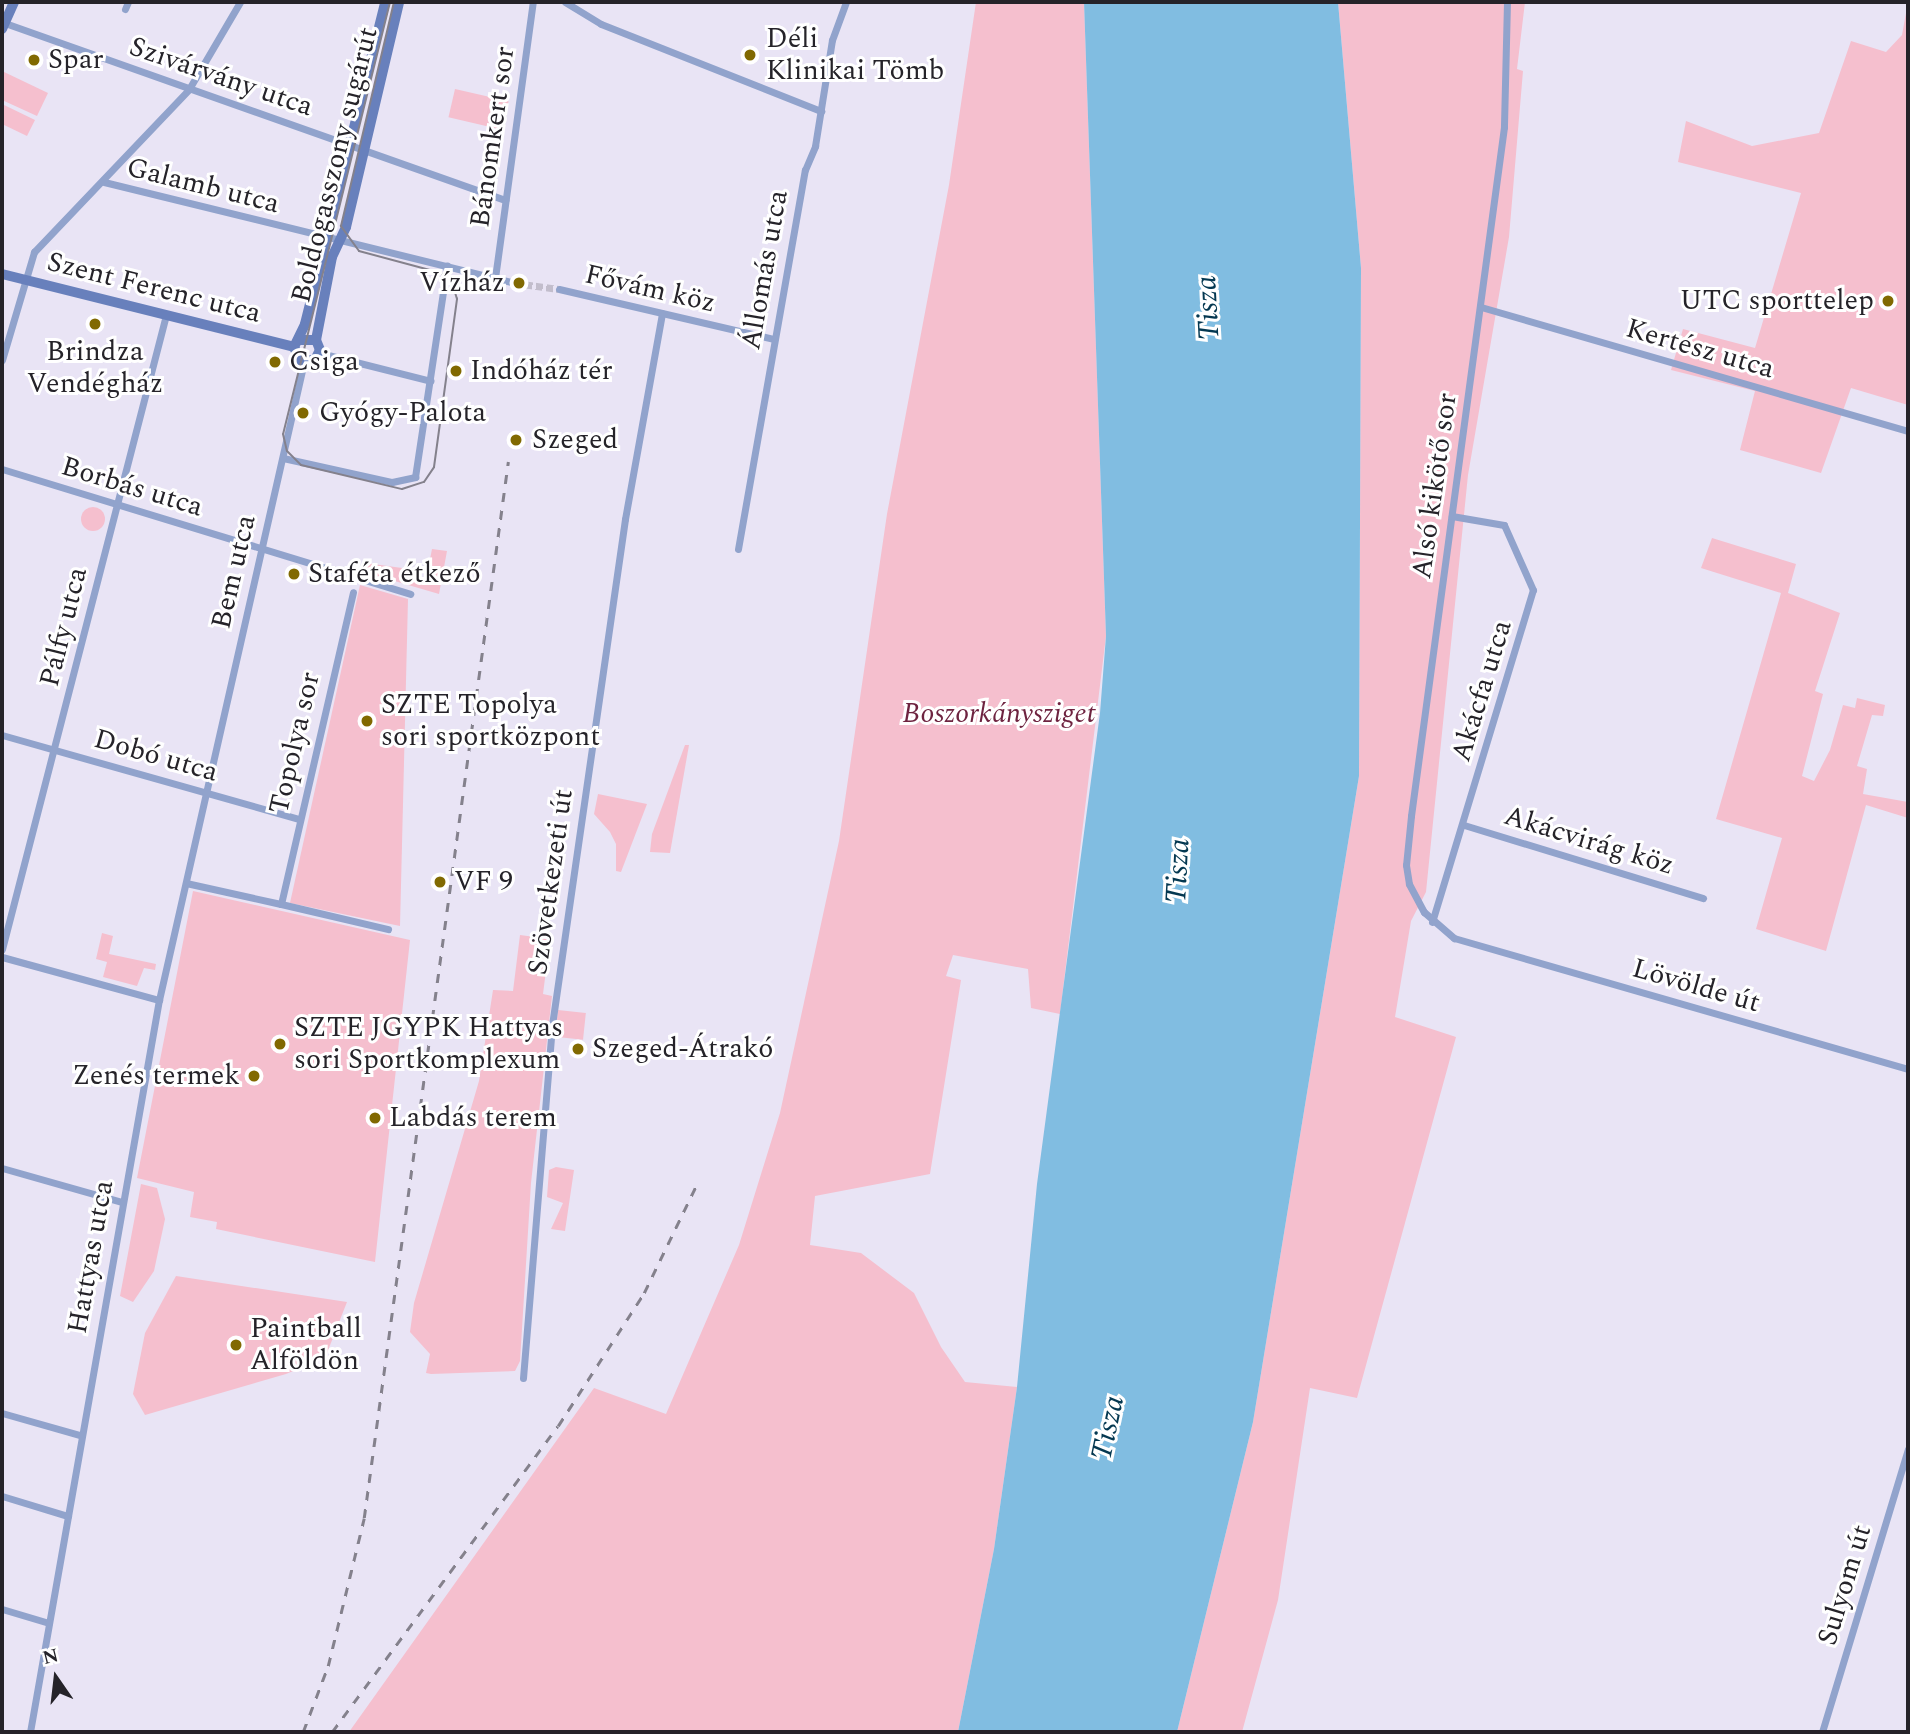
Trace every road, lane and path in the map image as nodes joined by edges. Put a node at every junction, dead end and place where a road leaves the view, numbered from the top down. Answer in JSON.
{"nodes":[{"id":1,"x":14,"y":2,"type":"edge"},
{"id":2,"x":240,"y":2,"type":"edge"},
{"id":3,"x":385,"y":2,"type":"edge"},
{"id":4,"x":399,"y":2,"type":"edge"},
{"id":5,"x":533,"y":2,"type":"edge"},
{"id":6,"x":565,"y":2,"type":"edge"},
{"id":7,"x":846,"y":2,"type":"edge"},
{"id":8,"x":1507,"y":2,"type":"edge"},
{"id":9,"x":3,"y":24,"type":"edge"},
{"id":10,"x":189,"y":89,"type":"junction"},
{"id":11,"x":821,"y":111,"type":"junction"},
{"id":12,"x":350,"y":145,"type":"junction"},
{"id":13,"x":364,"y":150,"type":"junction"},
{"id":14,"x":104,"y":182,"type":"junction"},
{"id":15,"x":505,"y":200,"type":"junction"},
{"id":16,"x":326,"y":239,"type":"junction"},
{"id":17,"x":342,"y":239,"type":"junction"},
{"id":18,"x":447,"y":265,"type":"junction"},
{"id":19,"x":2,"y":274,"type":"edge"},
{"id":20,"x":495,"y":278,"type":"junction"},
{"id":21,"x":24,"y":279,"type":"junction"},
{"id":22,"x":515,"y":283,"type":"tunnel mouth"},
{"id":23,"x":559,"y":289,"type":"tunnel mouth"},
{"id":24,"x":1481,"y":307,"type":"junction"},
{"id":25,"x":662,"y":313,"type":"junction"},
{"id":26,"x":166,"y":315,"type":"junction"},
{"id":27,"x":774,"y":339,"type":"junction"},
{"id":28,"x":316,"y":340,"type":"junction"},
{"id":29,"x":296,"y":343,"type":"junction"},
{"id":30,"x":320,"y":353,"type":"junction"},
{"id":31,"x":2,"y":360,"type":"edge"},
{"id":32,"x":304,"y":362,"type":"junction"},
{"id":33,"x":431,"y":381,"type":"junction"},
{"id":34,"x":1908,"y":431,"type":"edge"},
{"id":35,"x":283,"y":458,"type":"junction"},
{"id":36,"x":2,"y":469,"type":"edge"},
{"id":37,"x":117,"y":505,"type":"junction"},
{"id":38,"x":1452,"y":516,"type":"junction"},
{"id":39,"x":260,"y":549,"type":"junction"},
{"id":40,"x":738,"y":549,"type":"dead end"},
{"id":41,"x":353,"y":592,"type":"dead end"},
{"id":42,"x":410,"y":594,"type":"dead end"},
{"id":43,"x":2,"y":735,"type":"edge"},
{"id":44,"x":54,"y":750,"type":"junction"},
{"id":45,"x":205,"y":792,"type":"junction"},
{"id":46,"x":298,"y":819,"type":"junction"},
{"id":47,"x":1464,"y":825,"type":"junction"},
{"id":48,"x":186,"y":883,"type":"junction"},
{"id":49,"x":1703,"y":898,"type":"dead end"},
{"id":50,"x":281,"y":904,"type":"junction"},
{"id":51,"x":1432,"y":922,"type":"junction"},
{"id":52,"x":388,"y":929,"type":"dead end"},
{"id":53,"x":1473,"y":944,"type":"joint"},
{"id":54,"x":2,"y":949,"type":"edge"},
{"id":55,"x":2,"y":957,"type":"edge"},
{"id":56,"x":159,"y":1000,"type":"junction"},
{"id":57,"x":1908,"y":1069,"type":"edge"},
{"id":58,"x":2,"y":1168,"type":"edge"},
{"id":59,"x":122,"y":1202,"type":"junction"},
{"id":60,"x":523,"y":1378,"type":"dead end"},
{"id":61,"x":2,"y":1413,"type":"edge"},
{"id":62,"x":80,"y":1435,"type":"junction"},
{"id":63,"x":1908,"y":1449,"type":"edge"},
{"id":64,"x":2,"y":1496,"type":"edge"},
{"id":65,"x":68,"y":1516,"type":"junction"},
{"id":66,"x":2,"y":1609,"type":"edge"},
{"id":67,"x":49,"y":1623,"type":"junction"},
{"id":68,"x":30,"y":1732,"type":"edge"},
{"id":69,"x":1822,"y":1732,"type":"edge"}],
"edges":[{"from":1,"to":9,"type":"street"},
{"from":2,"to":10,"type":"street"},
{"from":3,"to":12,"type":"street","name":"Boldogasszony sugárút"},
{"from":4,"to":13,"type":"street","name":"Boldogasszony sugárút"},
{"from":5,"to":15,"type":"street","name":"Bánomkert sor"},
{"from":6,"to":11,"type":"street"},
{"from":7,"to":11,"type":"street","name":"Állomás utca"},
{"from":8,"to":24,"type":"street","name":"Alsó kikötő sor"},
{"from":9,"to":10,"type":"street","name":"Szivárvány utca"},
{"from":10,"to":12,"type":"street","name":"Szivárvány utca"},
{"from":10,"to":14,"type":"street"},
{"from":11,"to":27,"type":"street","name":"Állomás utca"},
{"from":12,"to":13,"type":"street","name":"Szivárvány utca"},
{"from":12,"to":16,"type":"street","name":"Boldogasszony sugárút"},
{"from":13,"to":15,"type":"street","name":"Szivárvány utca"},
{"from":13,"to":17,"type":"street","name":"Boldogasszony sugárút"},
{"from":14,"to":16,"type":"street","name":"Galamb utca"},
{"from":14,"to":21,"type":"street"},
{"from":15,"to":20,"type":"street","name":"Bánomkert sor"},
{"from":16,"to":17,"type":"street","name":"Galamb utca"},
{"from":16,"to":29,"type":"street","name":"Boldogasszony sugárút"},
{"from":17,"to":18,"type":"street","name":"Galamb utca"},
{"from":17,"to":28,"type":"street","name":"Boldogasszony sugárút"},
{"from":18,"to":20,"type":"street","name":"Galamb utca"},
{"from":18,"to":33,"type":"street"},
{"from":19,"to":21,"type":"street","name":"Szent Ferenc utca"},
{"from":20,"to":22,"type":"street"},
{"from":21,"to":26,"type":"street","name":"Szent Ferenc utca"},
{"from":21,"to":31,"type":"street"},
{"from":23,"to":25,"type":"street","name":"Fővám köz"},
{"from":24,"to":34,"type":"street","name":"Kertész utca"},
{"from":24,"to":38,"type":"street","name":"Alsó kikötő sor"},
{"from":25,"to":27,"type":"street","name":"Fővám köz"},
{"from":25,"to":60,"type":"street","name":"Szövetkezeti út"},
{"from":26,"to":29,"type":"street","name":"Szent Ferenc utca"},
{"from":26,"to":37,"type":"street","name":"Pálfy utca"},
{"from":27,"to":40,"type":"street","name":"Állomás utca"},
{"from":28,"to":29,"type":"street","name":"Szent Ferenc utca"},
{"from":28,"to":30,"type":"street"},
{"from":29,"to":32,"type":"street"},
{"from":30,"to":32,"type":"street"},
{"from":30,"to":33,"type":"street"},
{"from":32,"to":35,"type":"street","name":"Bem utca"},
{"from":33,"to":35,"type":"street"},
{"from":35,"to":39,"type":"street","name":"Bem utca"},
{"from":36,"to":37,"type":"street","name":"Borbás utca"},
{"from":37,"to":39,"type":"street","name":"Borbás utca"},
{"from":37,"to":44,"type":"street","name":"Pálfy utca"},
{"from":38,"to":47,"type":"street","name":"Akácfa utca"},
{"from":38,"to":51,"type":"street","name":"Alsó kikötő sor"},
{"from":39,"to":42,"type":"street","name":"Borbás utca"},
{"from":39,"to":45,"type":"street","name":"Bem utca"},
{"from":41,"to":46,"type":"street","name":"Topolya sor"},
{"from":43,"to":44,"type":"street","name":"Dobó utca"},
{"from":44,"to":45,"type":"street","name":"Dobó utca"},
{"from":44,"to":54,"type":"street","name":"Pálfy utca"},
{"from":45,"to":46,"type":"street","name":"Dobó utca"},
{"from":45,"to":48,"type":"street","name":"Hattyas utca"},
{"from":46,"to":50,"type":"street","name":"Topolya sor"},
{"from":47,"to":49,"type":"street","name":"Akácvirág köz"},
{"from":47,"to":51,"type":"street","name":"Akácfa utca"},
{"from":48,"to":50,"type":"street"},
{"from":48,"to":56,"type":"street","name":"Hattyas utca"},
{"from":50,"to":52,"type":"street"},
{"from":51,"to":53,"type":"street","name":"Alsó kikötő sor"},
{"from":53,"to":57,"type":"street","name":"Lövölde út"},
{"from":55,"to":56,"type":"street"},
{"from":56,"to":59,"type":"street","name":"Hattyas utca"},
{"from":58,"to":59,"type":"street"},
{"from":59,"to":62,"type":"street","name":"Hattyas utca"},
{"from":61,"to":62,"type":"street"},
{"from":62,"to":65,"type":"street","name":"Hattyas utca"},
{"from":63,"to":69,"type":"street","name":"Sulyom út"},
{"from":64,"to":65,"type":"street"},
{"from":65,"to":67,"type":"street","name":"Hattyas utca"},
{"from":66,"to":67,"type":"street"},
{"from":67,"to":68,"type":"street","name":"Hattyas utca"}]}
